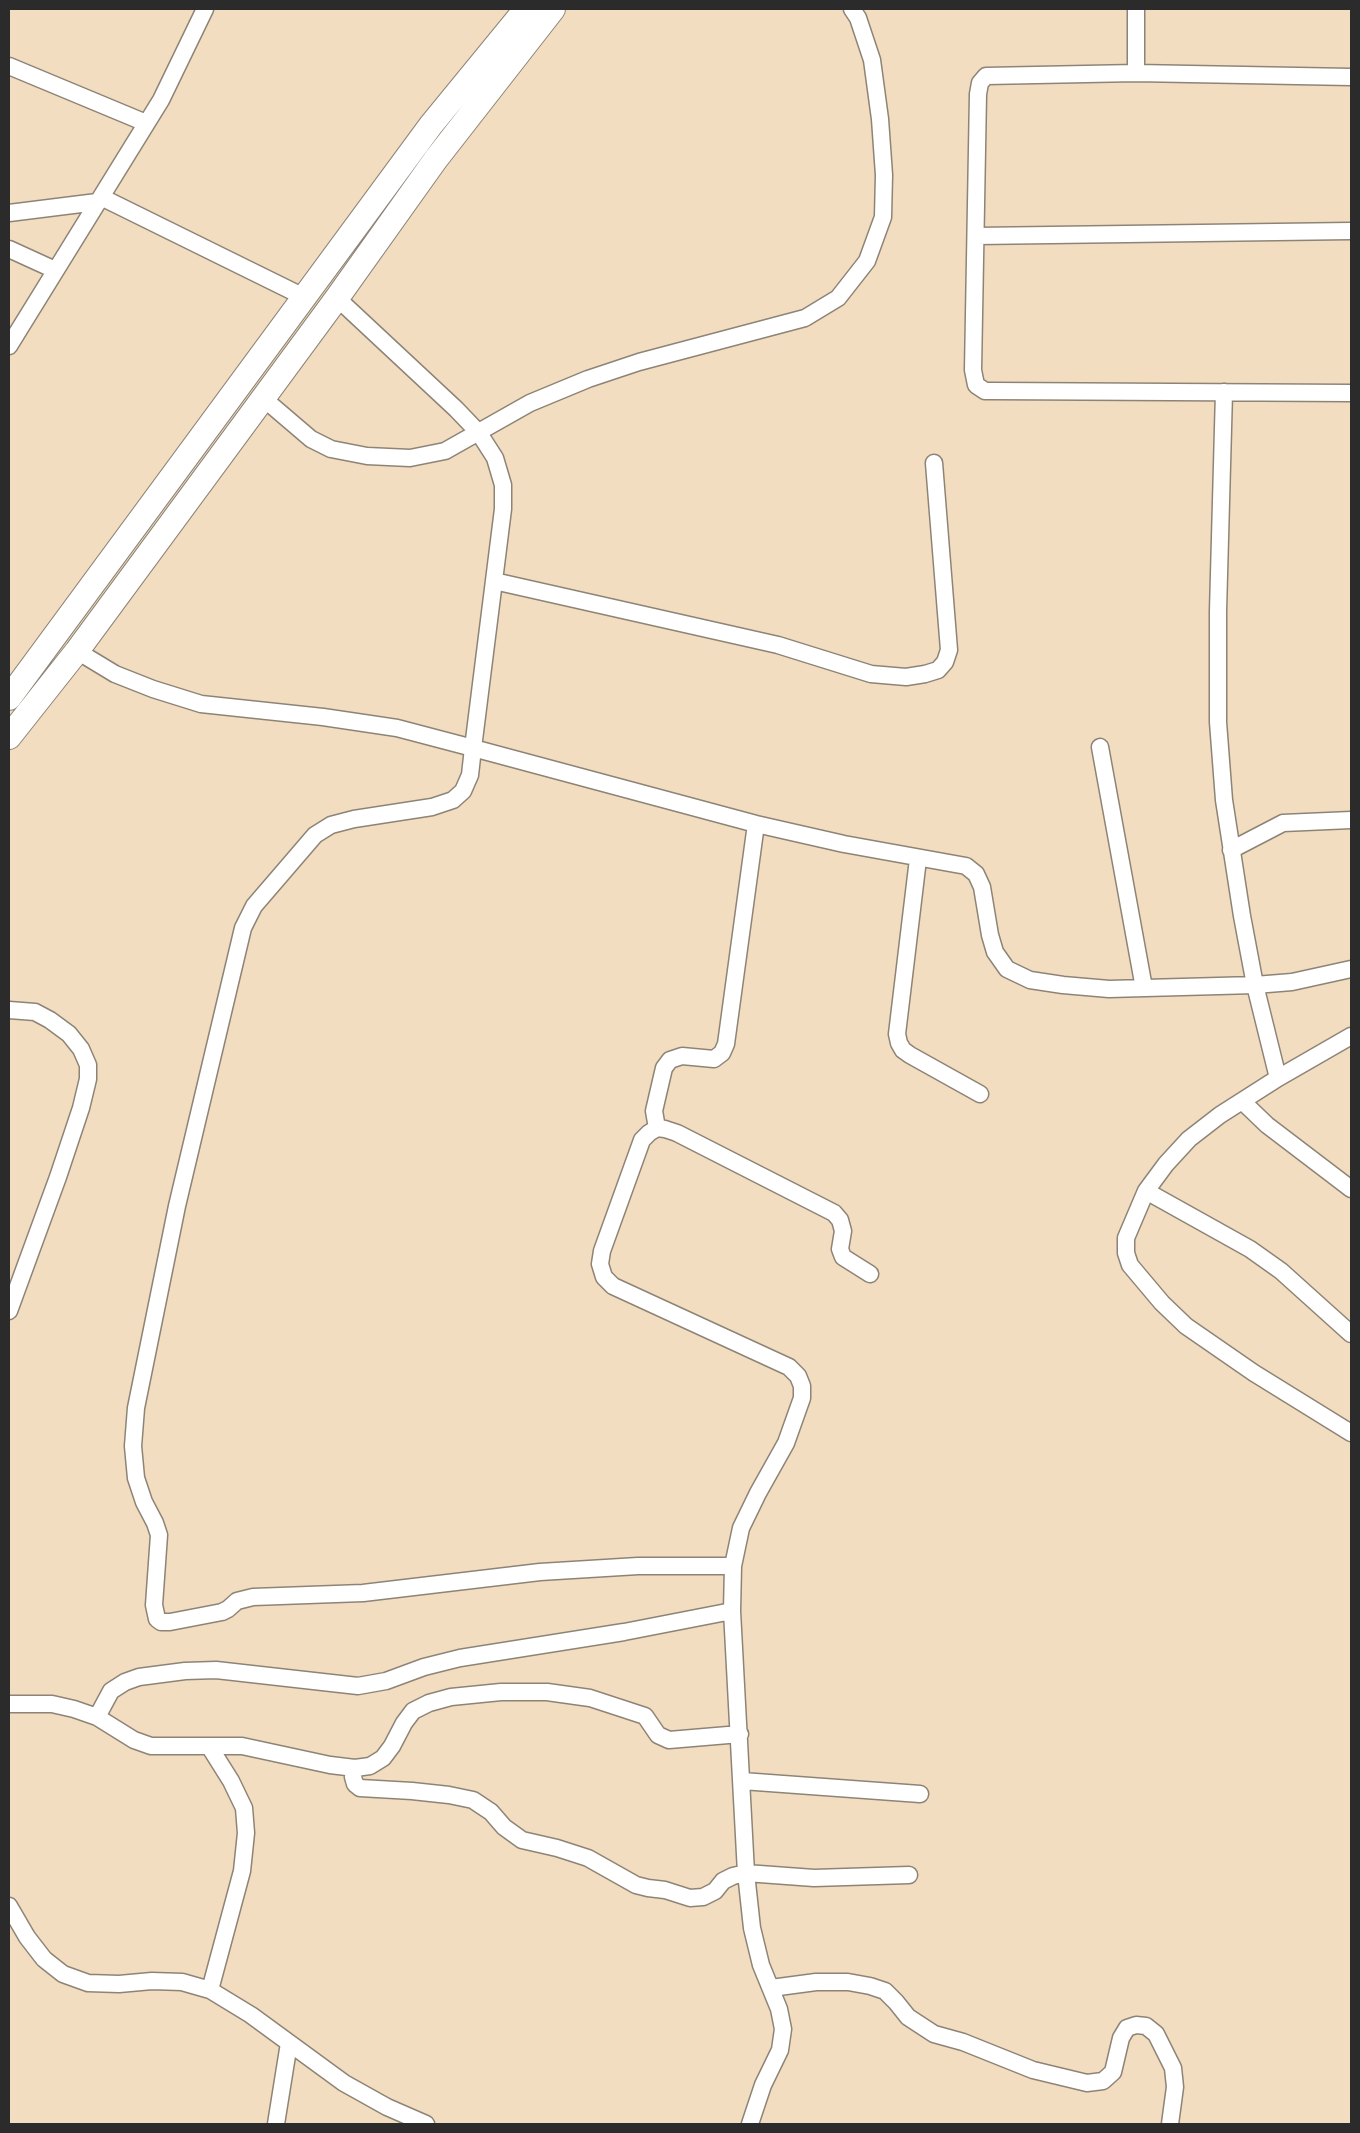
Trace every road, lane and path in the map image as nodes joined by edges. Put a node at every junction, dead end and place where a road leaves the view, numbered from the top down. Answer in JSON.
{"nodes":[{"id":1,"x":205,"y":9,"type":"edge"},
{"id":2,"x":526,"y":9,"type":"edge"},
{"id":3,"x":554,"y":9,"type":"edge"},
{"id":4,"x":852,"y":9,"type":"edge"},
{"id":5,"x":1136,"y":9,"type":"edge"},
{"id":6,"x":9,"y":66,"type":"edge"},
{"id":7,"x":1136,"y":73,"type":"junction"},
{"id":8,"x":1351,"y":77,"type":"edge"},
{"id":9,"x":146,"y":123,"type":"junction"},
{"id":10,"x":99,"y":199,"type":"junction"},
{"id":11,"x":9,"y":213,"type":"edge"},
{"id":12,"x":1351,"y":230,"type":"edge"},
{"id":13,"x":976,"y":236,"type":"junction"},
{"id":14,"x":9,"y":249,"type":"edge"},
{"id":15,"x":55,"y":270,"type":"junction"},
{"id":16,"x":304,"y":297,"type":"junction"},
{"id":17,"x":337,"y":298,"type":"junction"},
{"id":18,"x":9,"y":346,"type":"edge"},
{"id":19,"x":1224,"y":392,"type":"junction"},
{"id":20,"x":1351,"y":393,"type":"edge"},
{"id":21,"x":263,"y":398,"type":"junction"},
{"id":22,"x":479,"y":433,"type":"junction"},
{"id":23,"x":934,"y":464,"type":"dead end"},
{"id":24,"x":494,"y":581,"type":"junction"},
{"id":25,"x":76,"y":651,"type":"junction"},
{"id":26,"x":9,"y":698,"type":"edge"},
{"id":27,"x":9,"y":737,"type":"edge"},
{"id":28,"x":1100,"y":747,"type":"dead end"},
{"id":29,"x":473,"y":748,"type":"junction"},
{"id":30,"x":1351,"y":820,"type":"edge"},
{"id":31,"x":756,"y":824,"type":"junction"},
{"id":32,"x":1231,"y":850,"type":"junction"},
{"id":33,"x":918,"y":858,"type":"junction"},
{"id":34,"x":1351,"y":969,"type":"edge"},
{"id":35,"x":1255,"y":985,"type":"junction"},
{"id":36,"x":1144,"y":988,"type":"junction"},
{"id":37,"x":9,"y":1010,"type":"edge"},
{"id":38,"x":1351,"y":1036,"type":"edge"},
{"id":39,"x":1278,"y":1078,"type":"junction"},
{"id":40,"x":980,"y":1094,"type":"dead end"},
{"id":41,"x":1242,"y":1101,"type":"junction"},
{"id":42,"x":657,"y":1128,"type":"junction"},
{"id":43,"x":1351,"y":1189,"type":"edge"},
{"id":44,"x":1146,"y":1191,"type":"junction"},
{"id":45,"x":870,"y":1274,"type":"dead end"},
{"id":46,"x":9,"y":1310,"type":"edge"},
{"id":47,"x":1351,"y":1334,"type":"edge"},
{"id":48,"x":1351,"y":1432,"type":"edge"},
{"id":49,"x":733,"y":1566,"type":"junction"},
{"id":50,"x":732,"y":1611,"type":"junction"},
{"id":51,"x":9,"y":1704,"type":"edge"},
{"id":52,"x":97,"y":1717,"type":"junction"},
{"id":53,"x":740,"y":1734,"type":"junction"},
{"id":54,"x":209,"y":1746,"type":"junction"},
{"id":55,"x":354,"y":1768,"type":"junction"},
{"id":56,"x":742,"y":1781,"type":"junction"},
{"id":57,"x":920,"y":1794,"type":"dead end"},
{"id":58,"x":746,"y":1873,"type":"junction"},
{"id":59,"x":909,"y":1875,"type":"dead end"},
{"id":60,"x":9,"y":1906,"type":"edge"},
{"id":61,"x":771,"y":1988,"type":"junction"},
{"id":62,"x":210,"y":1990,"type":"junction"},
{"id":63,"x":289,"y":2042,"type":"junction"},
{"id":64,"x":410,"y":2121,"type":"edge"},
{"id":65,"x":276,"y":2124,"type":"edge"},
{"id":66,"x":426,"y":2124,"type":"edge"},
{"id":67,"x":750,"y":2124,"type":"edge"},
{"id":68,"x":1170,"y":2124,"type":"edge"}],
"edges":[{"from":1,"to":9,"type":"street"},
{"from":2,"to":16,"type":"street"},
{"from":3,"to":17,"type":"street"},
{"from":4,"to":22,"type":"street"},
{"from":5,"to":7,"type":"street"},
{"from":6,"to":9,"type":"street"},
{"from":7,"to":8,"type":"street"},
{"from":7,"to":13,"type":"street"},
{"from":9,"to":10,"type":"street"},
{"from":10,"to":11,"type":"street"},
{"from":10,"to":15,"type":"street"},
{"from":10,"to":16,"type":"street"},
{"from":12,"to":13,"type":"street"},
{"from":13,"to":19,"type":"street"},
{"from":14,"to":15,"type":"street"},
{"from":15,"to":18,"type":"street"},
{"from":16,"to":26,"type":"street"},
{"from":17,"to":21,"type":"street"},
{"from":17,"to":22,"type":"street"},
{"from":19,"to":20,"type":"street"},
{"from":19,"to":32,"type":"street"},
{"from":21,"to":22,"type":"street"},
{"from":21,"to":25,"type":"street"},
{"from":22,"to":24,"type":"street"},
{"from":23,"to":24,"type":"street"},
{"from":24,"to":29,"type":"street"},
{"from":25,"to":27,"type":"street"},
{"from":25,"to":29,"type":"street"},
{"from":28,"to":36,"type":"street"},
{"from":29,"to":31,"type":"street"},
{"from":29,"to":49,"type":"street"},
{"from":30,"to":32,"type":"street"},
{"from":31,"to":33,"type":"street"},
{"from":31,"to":42,"type":"street"},
{"from":32,"to":35,"type":"street"},
{"from":33,"to":36,"type":"street"},
{"from":33,"to":40,"type":"street"},
{"from":34,"to":35,"type":"street"},
{"from":35,"to":36,"type":"street"},
{"from":35,"to":39,"type":"street"},
{"from":37,"to":46,"type":"street"},
{"from":38,"to":39,"type":"street"},
{"from":39,"to":41,"type":"street"},
{"from":41,"to":43,"type":"street"},
{"from":41,"to":44,"type":"street"},
{"from":42,"to":45,"type":"street"},
{"from":42,"to":49,"type":"street"},
{"from":44,"to":47,"type":"street"},
{"from":44,"to":48,"type":"street"},
{"from":49,"to":50,"type":"street"},
{"from":50,"to":52,"type":"street"},
{"from":50,"to":53,"type":"street"},
{"from":51,"to":52,"type":"street"},
{"from":52,"to":54,"type":"street"},
{"from":53,"to":55,"type":"street"},
{"from":53,"to":56,"type":"street"},
{"from":54,"to":55,"type":"street"},
{"from":54,"to":62,"type":"street"},
{"from":55,"to":58,"type":"street"},
{"from":56,"to":57,"type":"street"},
{"from":56,"to":58,"type":"street"},
{"from":58,"to":59,"type":"street"},
{"from":58,"to":61,"type":"street"},
{"from":60,"to":62,"type":"street"},
{"from":61,"to":67,"type":"street"},
{"from":61,"to":68,"type":"street"},
{"from":62,"to":63,"type":"street"},
{"from":63,"to":64,"type":"street"},
{"from":63,"to":65,"type":"street"},
{"from":64,"to":66,"type":"street"}]}
